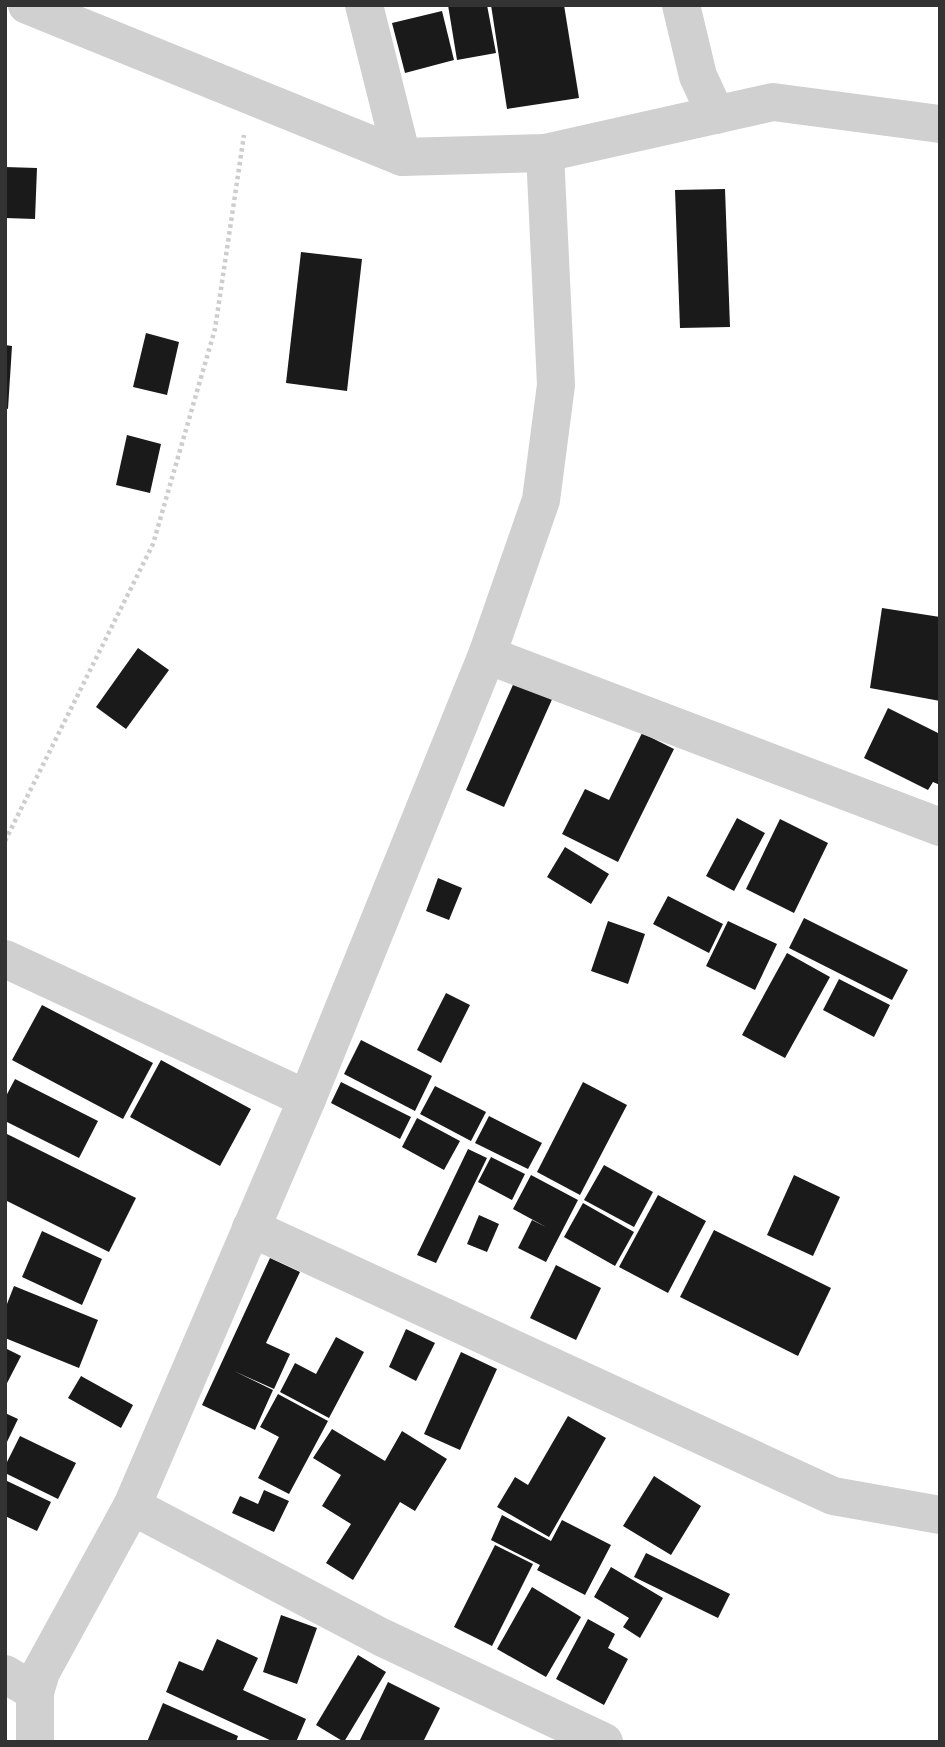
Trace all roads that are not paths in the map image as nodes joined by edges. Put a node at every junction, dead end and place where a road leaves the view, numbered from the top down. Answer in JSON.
{"nodes":[{"id":1,"x":27,"y":5,"type":"edge"},
{"id":2,"x":364,"y":5,"type":"edge"},
{"id":3,"x":681,"y":5,"type":"edge"},
{"id":4,"x":716,"y":115,"type":"junction"},
{"id":5,"x":940,"y":124,"type":"edge"},
{"id":6,"x":545,"y":153,"type":"junction"},
{"id":7,"x":402,"y":157,"type":"junction"},
{"id":8,"x":487,"y":655,"type":"junction"},
{"id":9,"x":940,"y":827,"type":"edge"},
{"id":10,"x":9,"y":970,"type":"edge"},
{"id":11,"x":307,"y":1099,"type":"junction"},
{"id":12,"x":251,"y":1228,"type":"junction"},
{"id":13,"x":132,"y":1506,"type":"junction"},
{"id":14,"x":940,"y":1515,"type":"edge"},
{"id":15,"x":20,"y":1683,"type":"edge"},
{"id":16,"x":35,"y":1742,"type":"edge"},
{"id":17,"x":604,"y":1742,"type":"edge"}],
"edges":[{"from":1,"to":7,"type":"street"},
{"from":2,"to":7,"type":"street"},
{"from":3,"to":4,"type":"street"},
{"from":4,"to":5,"type":"street"},
{"from":4,"to":6,"type":"street"},
{"from":6,"to":7,"type":"street"},
{"from":6,"to":8,"type":"street"},
{"from":8,"to":9,"type":"street"},
{"from":8,"to":11,"type":"street"},
{"from":10,"to":11,"type":"street"},
{"from":11,"to":12,"type":"street"},
{"from":12,"to":13,"type":"street"},
{"from":12,"to":14,"type":"street"},
{"from":13,"to":15,"type":"street"},
{"from":13,"to":17,"type":"street"},
{"from":15,"to":16,"type":"street"}]}
